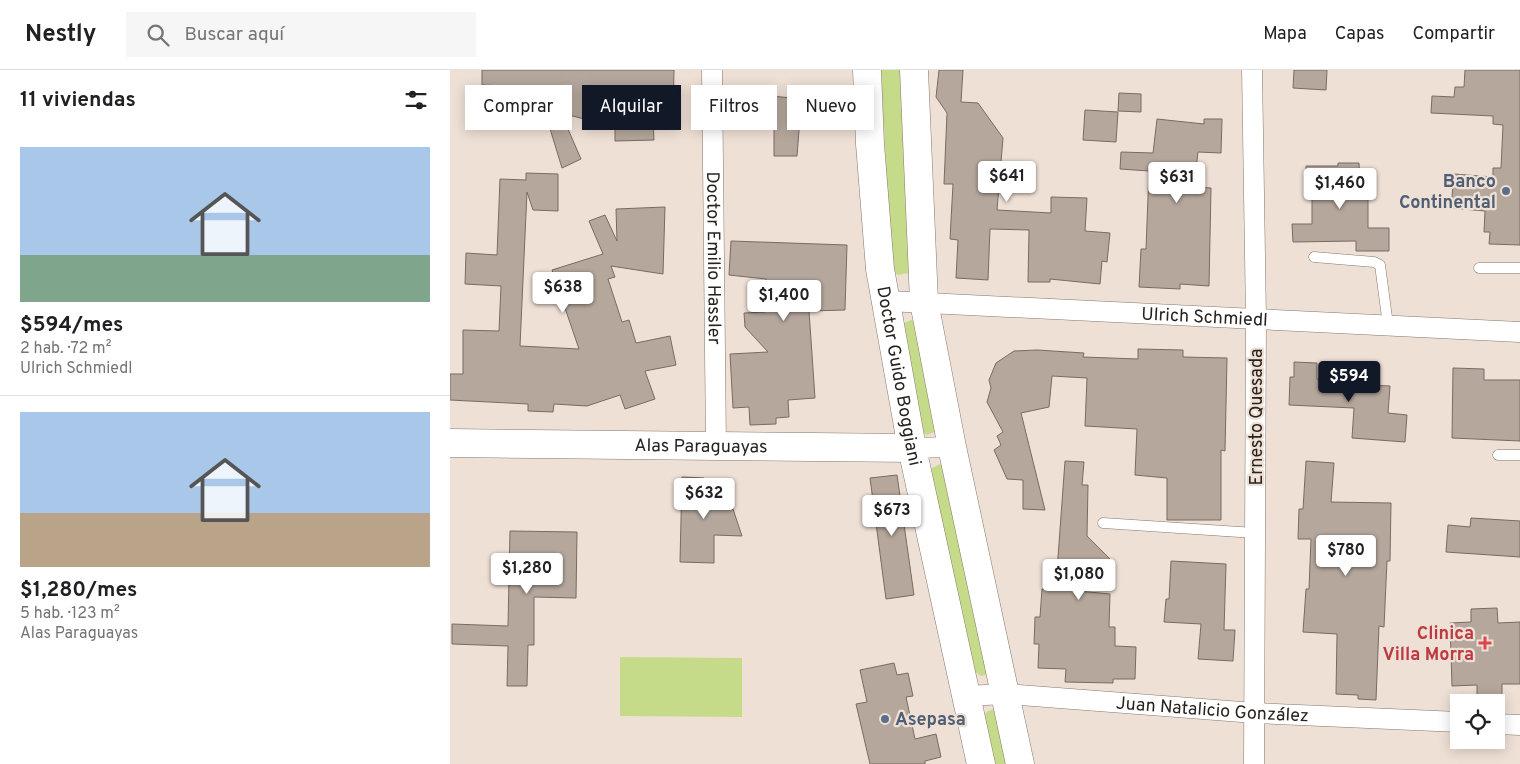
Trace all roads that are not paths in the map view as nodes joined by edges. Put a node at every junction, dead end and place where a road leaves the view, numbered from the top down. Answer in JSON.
{"nodes":[{"id":1,"x":712,"y":70,"type":"edge"},
{"id":2,"x":867,"y":70,"type":"edge"},
{"id":3,"x":914,"y":70,"type":"edge"},
{"id":4,"x":1252,"y":70,"type":"edge"},
{"id":5,"x":1314,"y":257,"type":"dead end"},
{"id":6,"x":1479,"y":268,"type":"dead end"},
{"id":7,"x":1520,"y":268,"type":"edge"},
{"id":8,"x":887,"y":301,"type":"junction"},
{"id":9,"x":924,"y":302,"type":"junction"},
{"id":10,"x":1256,"y":318,"type":"junction"},
{"id":11,"x":1388,"y":325,"type":"junction"},
{"id":12,"x":1520,"y":332,"type":"edge"},
{"id":13,"x":450,"y":443,"type":"edge"},
{"id":14,"x":716,"y":446,"type":"junction"},
{"id":15,"x":952,"y":447,"type":"junction"},
{"id":16,"x":912,"y":448,"type":"junction"},
{"id":17,"x":1498,"y":455,"type":"dead end"},
{"id":18,"x":1520,"y":455,"type":"edge"},
{"id":19,"x":1103,"y":522,"type":"dead end"},
{"id":20,"x":1255,"y":533,"type":"junction"},
{"id":21,"x":1005,"y":694,"type":"junction"},
{"id":22,"x":967,"y":696,"type":"junction"},
{"id":23,"x":1255,"y":713,"type":"junction"},
{"id":24,"x":1450,"y":722,"type":"edge"},
{"id":25,"x":1505,"y":724,"type":"edge"},
{"id":26,"x":1520,"y":725,"type":"edge"},
{"id":27,"x":981,"y":764,"type":"edge"},
{"id":28,"x":1020,"y":764,"type":"edge"},
{"id":29,"x":1254,"y":764,"type":"edge"}],
"edges":[{"from":1,"to":14,"type":"street","name":"Doctor Emilio Hassler"},
{"from":2,"to":8,"type":"main road","name":"Doctor Guido Boggiani"},
{"from":3,"to":9,"type":"main road","name":"Doctor Guido Boggiani"},
{"from":4,"to":10,"type":"street","name":"Ernesto Quesada"},
{"from":5,"to":11,"type":"lane"},
{"from":6,"to":7,"type":"lane"},
{"from":8,"to":9,"type":"street","name":"Ulrich Schmiedl"},
{"from":8,"to":16,"type":"main road","name":"Doctor Guido Boggiani"},
{"from":9,"to":10,"type":"street","name":"Ulrich Schmiedl"},
{"from":9,"to":15,"type":"main road","name":"Doctor Guido Boggiani"},
{"from":10,"to":11,"type":"street","name":"Ulrich Schmiedl"},
{"from":10,"to":20,"type":"street","name":"Ernesto Quesada"},
{"from":11,"to":12,"type":"street","name":"Ulrich Schmiedl"},
{"from":13,"to":14,"type":"main road","name":"Alas Paraguayas"},
{"from":14,"to":16,"type":"main road","name":"Alas Paraguayas"},
{"from":15,"to":16,"type":"street","name":"Alas Paraguayas"},
{"from":15,"to":21,"type":"main road","name":"Doctor Guido Boggiani"},
{"from":16,"to":22,"type":"main road","name":"Doctor Guido Boggiani"},
{"from":17,"to":18,"type":"lane"},
{"from":19,"to":20,"type":"lane"},
{"from":20,"to":23,"type":"street","name":"Ernesto Quesada"},
{"from":21,"to":22,"type":"street","name":"Juan Natalicio González"},
{"from":21,"to":23,"type":"street","name":"Juan Natalicio González"},
{"from":21,"to":28,"type":"main road","name":"Doctor Guido Boggiani"},
{"from":22,"to":27,"type":"main road","name":"Doctor Guido Boggiani"},
{"from":23,"to":24,"type":"street","name":"Juan Natalicio González"},
{"from":23,"to":29,"type":"street","name":"Ernesto Quesada"},
{"from":25,"to":26,"type":"street"}]}
